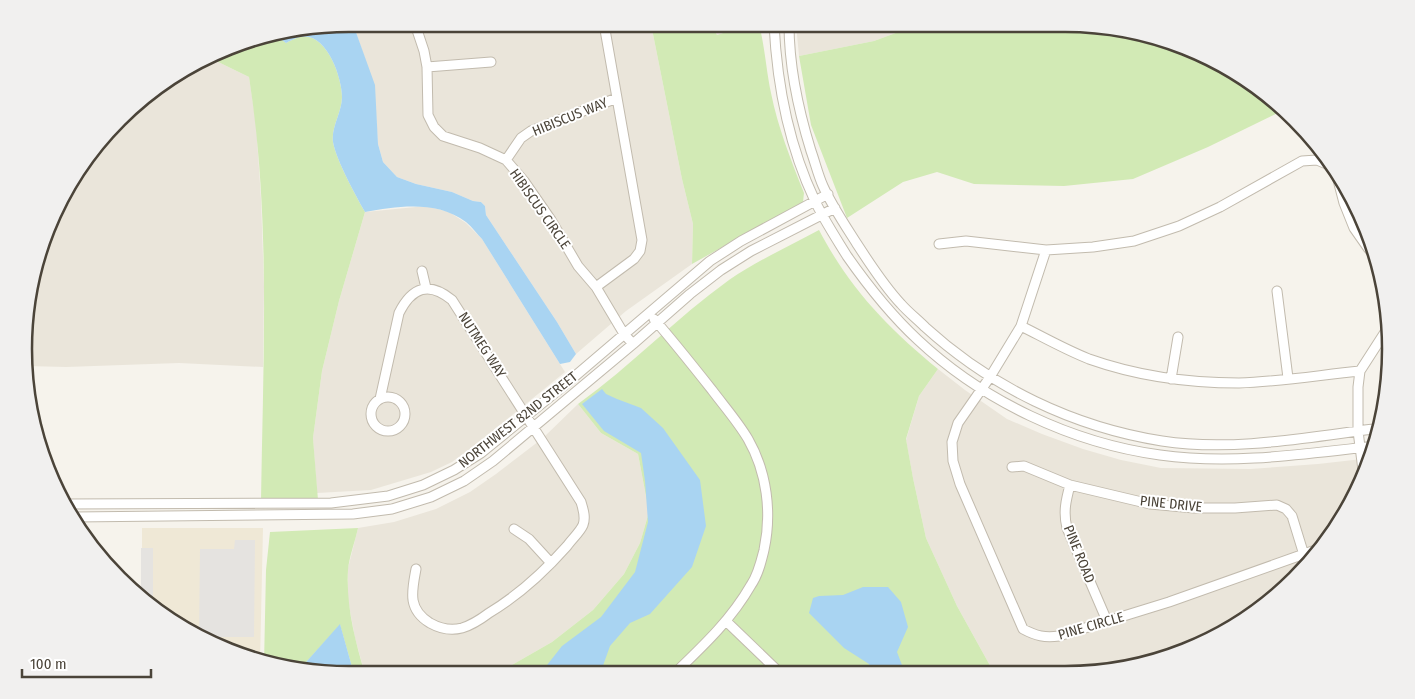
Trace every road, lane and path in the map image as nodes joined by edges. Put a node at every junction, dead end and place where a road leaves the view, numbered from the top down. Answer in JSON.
{"nodes":[{"id":1,"x":417,"y":33,"type":"edge"},
{"id":2,"x":606,"y":33,"type":"edge"},
{"id":3,"x":775,"y":33,"type":"edge"},
{"id":4,"x":789,"y":33,"type":"edge"},
{"id":5,"x":492,"y":62,"type":"dead end"},
{"id":6,"x":427,"y":67,"type":"junction"},
{"id":7,"x":617,"y":98,"type":"junction"},
{"id":8,"x":506,"y":160,"type":"junction"},
{"id":9,"x":1320,"y":161,"type":"edge"},
{"id":10,"x":828,"y":194,"type":"junction"},
{"id":11,"x":1342,"y":194,"type":"edge"},
{"id":12,"x":815,"y":202,"type":"junction"},
{"id":13,"x":835,"y":208,"type":"junction"},
{"id":14,"x":823,"y":215,"type":"junction"},
{"id":15,"x":1363,"y":241,"type":"edge"},
{"id":16,"x":939,"y":244,"type":"dead end"},
{"id":17,"x":1046,"y":250,"type":"junction"},
{"id":18,"x":422,"y":271,"type":"dead end"},
{"id":19,"x":596,"y":287,"type":"junction"},
{"id":20,"x":426,"y":288,"type":"junction"},
{"id":21,"x":1276,"y":291,"type":"dead end"},
{"id":22,"x":649,"y":313,"type":"junction"},
{"id":23,"x":658,"y":323,"type":"junction"},
{"id":24,"x":1021,"y":326,"type":"junction"},
{"id":25,"x":624,"y":334,"type":"junction"},
{"id":26,"x":1178,"y":336,"type":"dead end"},
{"id":27,"x":1382,"y":338,"type":"edge"},
{"id":28,"x":633,"y":344,"type":"junction"},
{"id":29,"x":1360,"y":371,"type":"junction"},
{"id":30,"x":990,"y":376,"type":"junction"},
{"id":31,"x":1288,"y":378,"type":"junction"},
{"id":32,"x":1171,"y":379,"type":"junction"},
{"id":33,"x":981,"y":389,"type":"junction"},
{"id":34,"x":380,"y":399,"type":"dead end"},
{"id":35,"x":527,"y":416,"type":"junction"},
{"id":36,"x":534,"y":427,"type":"junction"},
{"id":37,"x":1373,"y":429,"type":"edge"},
{"id":38,"x":1358,"y":431,"type":"junction"},
{"id":39,"x":1360,"y":447,"type":"junction"},
{"id":40,"x":1367,"y":447,"type":"edge"},
{"id":41,"x":1362,"y":461,"type":"edge"},
{"id":42,"x":1012,"y":467,"type":"dead end"},
{"id":43,"x":1070,"y":485,"type":"junction"},
{"id":44,"x":73,"y":504,"type":"edge"},
{"id":45,"x":81,"y":518,"type":"edge"},
{"id":46,"x":514,"y":529,"type":"dead end"},
{"id":47,"x":1309,"y":552,"type":"edge"},
{"id":48,"x":1304,"y":554,"type":"junction"},
{"id":49,"x":551,"y":563,"type":"junction"},
{"id":50,"x":416,"y":569,"type":"dead end"},
{"id":51,"x":727,"y":622,"type":"junction"},
{"id":52,"x":1107,"y":622,"type":"junction"},
{"id":53,"x":682,"y":666,"type":"edge"},
{"id":54,"x":773,"y":666,"type":"edge"}],
"edges":[{"from":1,"to":6,"type":"street","name":"HIBISCUS CIRCLE"},
{"from":2,"to":7,"type":"street"},
{"from":3,"to":12,"type":"street"},
{"from":4,"to":10,"type":"street"},
{"from":5,"to":6,"type":"street"},
{"from":6,"to":8,"type":"street","name":"HIBISCUS CIRCLE"},
{"from":7,"to":8,"type":"street","name":"HIBISCUS WAY"},
{"from":7,"to":19,"type":"street"},
{"from":8,"to":19,"type":"street","name":"HIBISCUS CIRCLE"},
{"from":9,"to":17,"type":"street"},
{"from":10,"to":12,"type":"street","name":"NORTHWEST 82ND STREET"},
{"from":10,"to":13,"type":"street"},
{"from":11,"to":15,"type":"street"},
{"from":12,"to":14,"type":"street"},
{"from":12,"to":22,"type":"street","name":"NORTHWEST 82ND STREET"},
{"from":13,"to":14,"type":"street","name":"NORTHWEST 82ND STREET"},
{"from":13,"to":30,"type":"street"},
{"from":14,"to":23,"type":"street","name":"NORTHWEST 82ND STREET"},
{"from":14,"to":33,"type":"street"},
{"from":16,"to":17,"type":"street"},
{"from":17,"to":24,"type":"street","name":"PINE CIRCLE"},
{"from":18,"to":20,"type":"street"},
{"from":19,"to":25,"type":"street","name":"HIBISCUS CIRCLE"},
{"from":20,"to":34,"type":"street"},
{"from":20,"to":35,"type":"street","name":"NUTMEG WAY"},
{"from":21,"to":31,"type":"street"},
{"from":22,"to":23,"type":"street"},
{"from":22,"to":25,"type":"street","name":"NORTHWEST 82ND STREET"},
{"from":23,"to":28,"type":"street","name":"NORTHWEST 82ND STREET"},
{"from":23,"to":51,"type":"street"},
{"from":24,"to":30,"type":"street","name":"PINE CIRCLE"},
{"from":24,"to":32,"type":"street"},
{"from":25,"to":28,"type":"street","name":"HIBISCUS CIRCLE"},
{"from":25,"to":35,"type":"street","name":"NORTHWEST 82ND STREET"},
{"from":26,"to":32,"type":"street"},
{"from":27,"to":29,"type":"street"},
{"from":28,"to":36,"type":"street","name":"NORTHWEST 82ND STREET"},
{"from":29,"to":31,"type":"street"},
{"from":29,"to":38,"type":"street"},
{"from":30,"to":33,"type":"street","name":"PINE CIRCLE"},
{"from":30,"to":38,"type":"street"},
{"from":31,"to":32,"type":"street"},
{"from":33,"to":39,"type":"street"},
{"from":33,"to":52,"type":"street","name":"PINE CIRCLE"},
{"from":35,"to":36,"type":"street","name":"NUTMEG WAY"},
{"from":35,"to":44,"type":"street","name":"NORTHWEST 82ND STREET"},
{"from":36,"to":45,"type":"street","name":"NORTHWEST 82ND STREET"},
{"from":36,"to":49,"type":"street","name":"NUTMEG WAY"},
{"from":37,"to":38,"type":"street"},
{"from":38,"to":39,"type":"street"},
{"from":39,"to":40,"type":"street"},
{"from":39,"to":41,"type":"street"},
{"from":42,"to":43,"type":"street","name":"PINE DRIVE"},
{"from":43,"to":48,"type":"street","name":"PINE DRIVE"},
{"from":43,"to":52,"type":"street","name":"PINE ROAD"},
{"from":46,"to":49,"type":"street"},
{"from":47,"to":48,"type":"street","name":"PINE CIRCLE"},
{"from":48,"to":52,"type":"street","name":"PINE CIRCLE"},
{"from":49,"to":50,"type":"street","name":"NUTMEG WAY"},
{"from":51,"to":53,"type":"street"},
{"from":51,"to":54,"type":"street"}]}
